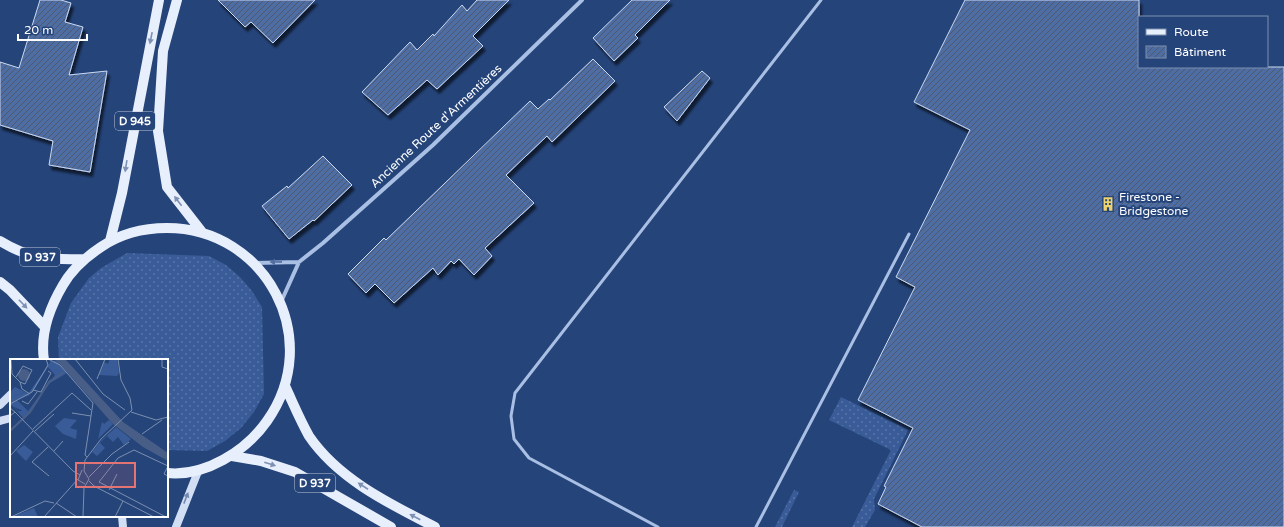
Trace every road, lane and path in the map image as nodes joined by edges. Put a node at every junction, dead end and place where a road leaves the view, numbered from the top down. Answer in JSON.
{"nodes":[{"id":1,"x":159,"y":0,"type":"edge"},
{"id":2,"x":177,"y":0,"type":"edge"},
{"id":3,"x":582,"y":0,"type":"edge"},
{"id":4,"x":822,"y":0,"type":"edge"},
{"id":5,"x":202,"y":232,"type":"junction"},
{"id":6,"x":909,"y":234,"type":"dead end"},
{"id":7,"x":0,"y":241,"type":"edge"},
{"id":8,"x":110,"y":241,"type":"junction"},
{"id":9,"x":84,"y":259,"type":"junction"},
{"id":10,"x":298,"y":262,"type":"junction"},
{"id":11,"x":254,"y":263,"type":"junction"},
{"id":12,"x":0,"y":282,"type":"edge"},
{"id":13,"x":281,"y":303,"type":"junction"},
{"id":14,"x":46,"y":327,"type":"junction"},
{"id":15,"x":42,"y":358,"type":"edge"},
{"id":16,"x":285,"y":386,"type":"junction"},
{"id":17,"x":10,"y":395,"type":"edge"},
{"id":18,"x":0,"y":406,"type":"edge"},
{"id":19,"x":10,"y":418,"type":"edge"},
{"id":20,"x":0,"y":421,"type":"edge"},
{"id":21,"x":232,"y":456,"type":"junction"},
{"id":22,"x":199,"y":469,"type":"junction"},
{"id":23,"x":168,"y":473,"type":"edge"},
{"id":24,"x":122,"y":517,"type":"edge"},
{"id":25,"x":123,"y":527,"type":"edge"},
{"id":26,"x":176,"y":527,"type":"edge"},
{"id":27,"x":391,"y":527,"type":"edge"},
{"id":28,"x":435,"y":527,"type":"edge"},
{"id":29,"x":658,"y":527,"type":"edge"},
{"id":30,"x":756,"y":527,"type":"edge"}],
"edges":[{"from":1,"to":8,"type":"main road","number":"D 945","one_way":true},
{"from":5,"to":2,"type":"main road","number":"D 945","one_way":true},
{"from":3,"to":10,"type":"street","name":"Ancienne Route d'Armentières"},
{"from":4,"to":29,"type":"lane"},
{"from":5,"to":8,"type":"main road"},
{"from":5,"to":11,"type":"main road"},
{"from":6,"to":30,"type":"lane"},
{"from":7,"to":9,"type":"main road","number":"D 937"},
{"from":8,"to":9,"type":"main road"},
{"from":9,"to":14,"type":"main road"},
{"from":10,"to":11,"type":"street","one_way":true},
{"from":10,"to":13,"type":"street"},
{"from":11,"to":13,"type":"main road"},
{"from":12,"to":14,"type":"main road","one_way":true},
{"from":13,"to":16,"type":"main road"},
{"from":14,"to":15,"type":"main road"},
{"from":16,"to":21,"type":"main road"},
{"from":28,"to":16,"type":"main road","number":"D 937","one_way":true},
{"from":17,"to":18,"type":"main road"},
{"from":19,"to":20,"type":"main road"},
{"from":21,"to":22,"type":"main road"},
{"from":21,"to":27,"type":"main road","number":"D 937","one_way":true},
{"from":22,"to":23,"type":"main road"},
{"from":26,"to":22,"type":"main road","one_way":true},
{"from":24,"to":25,"type":"main road"}]}
